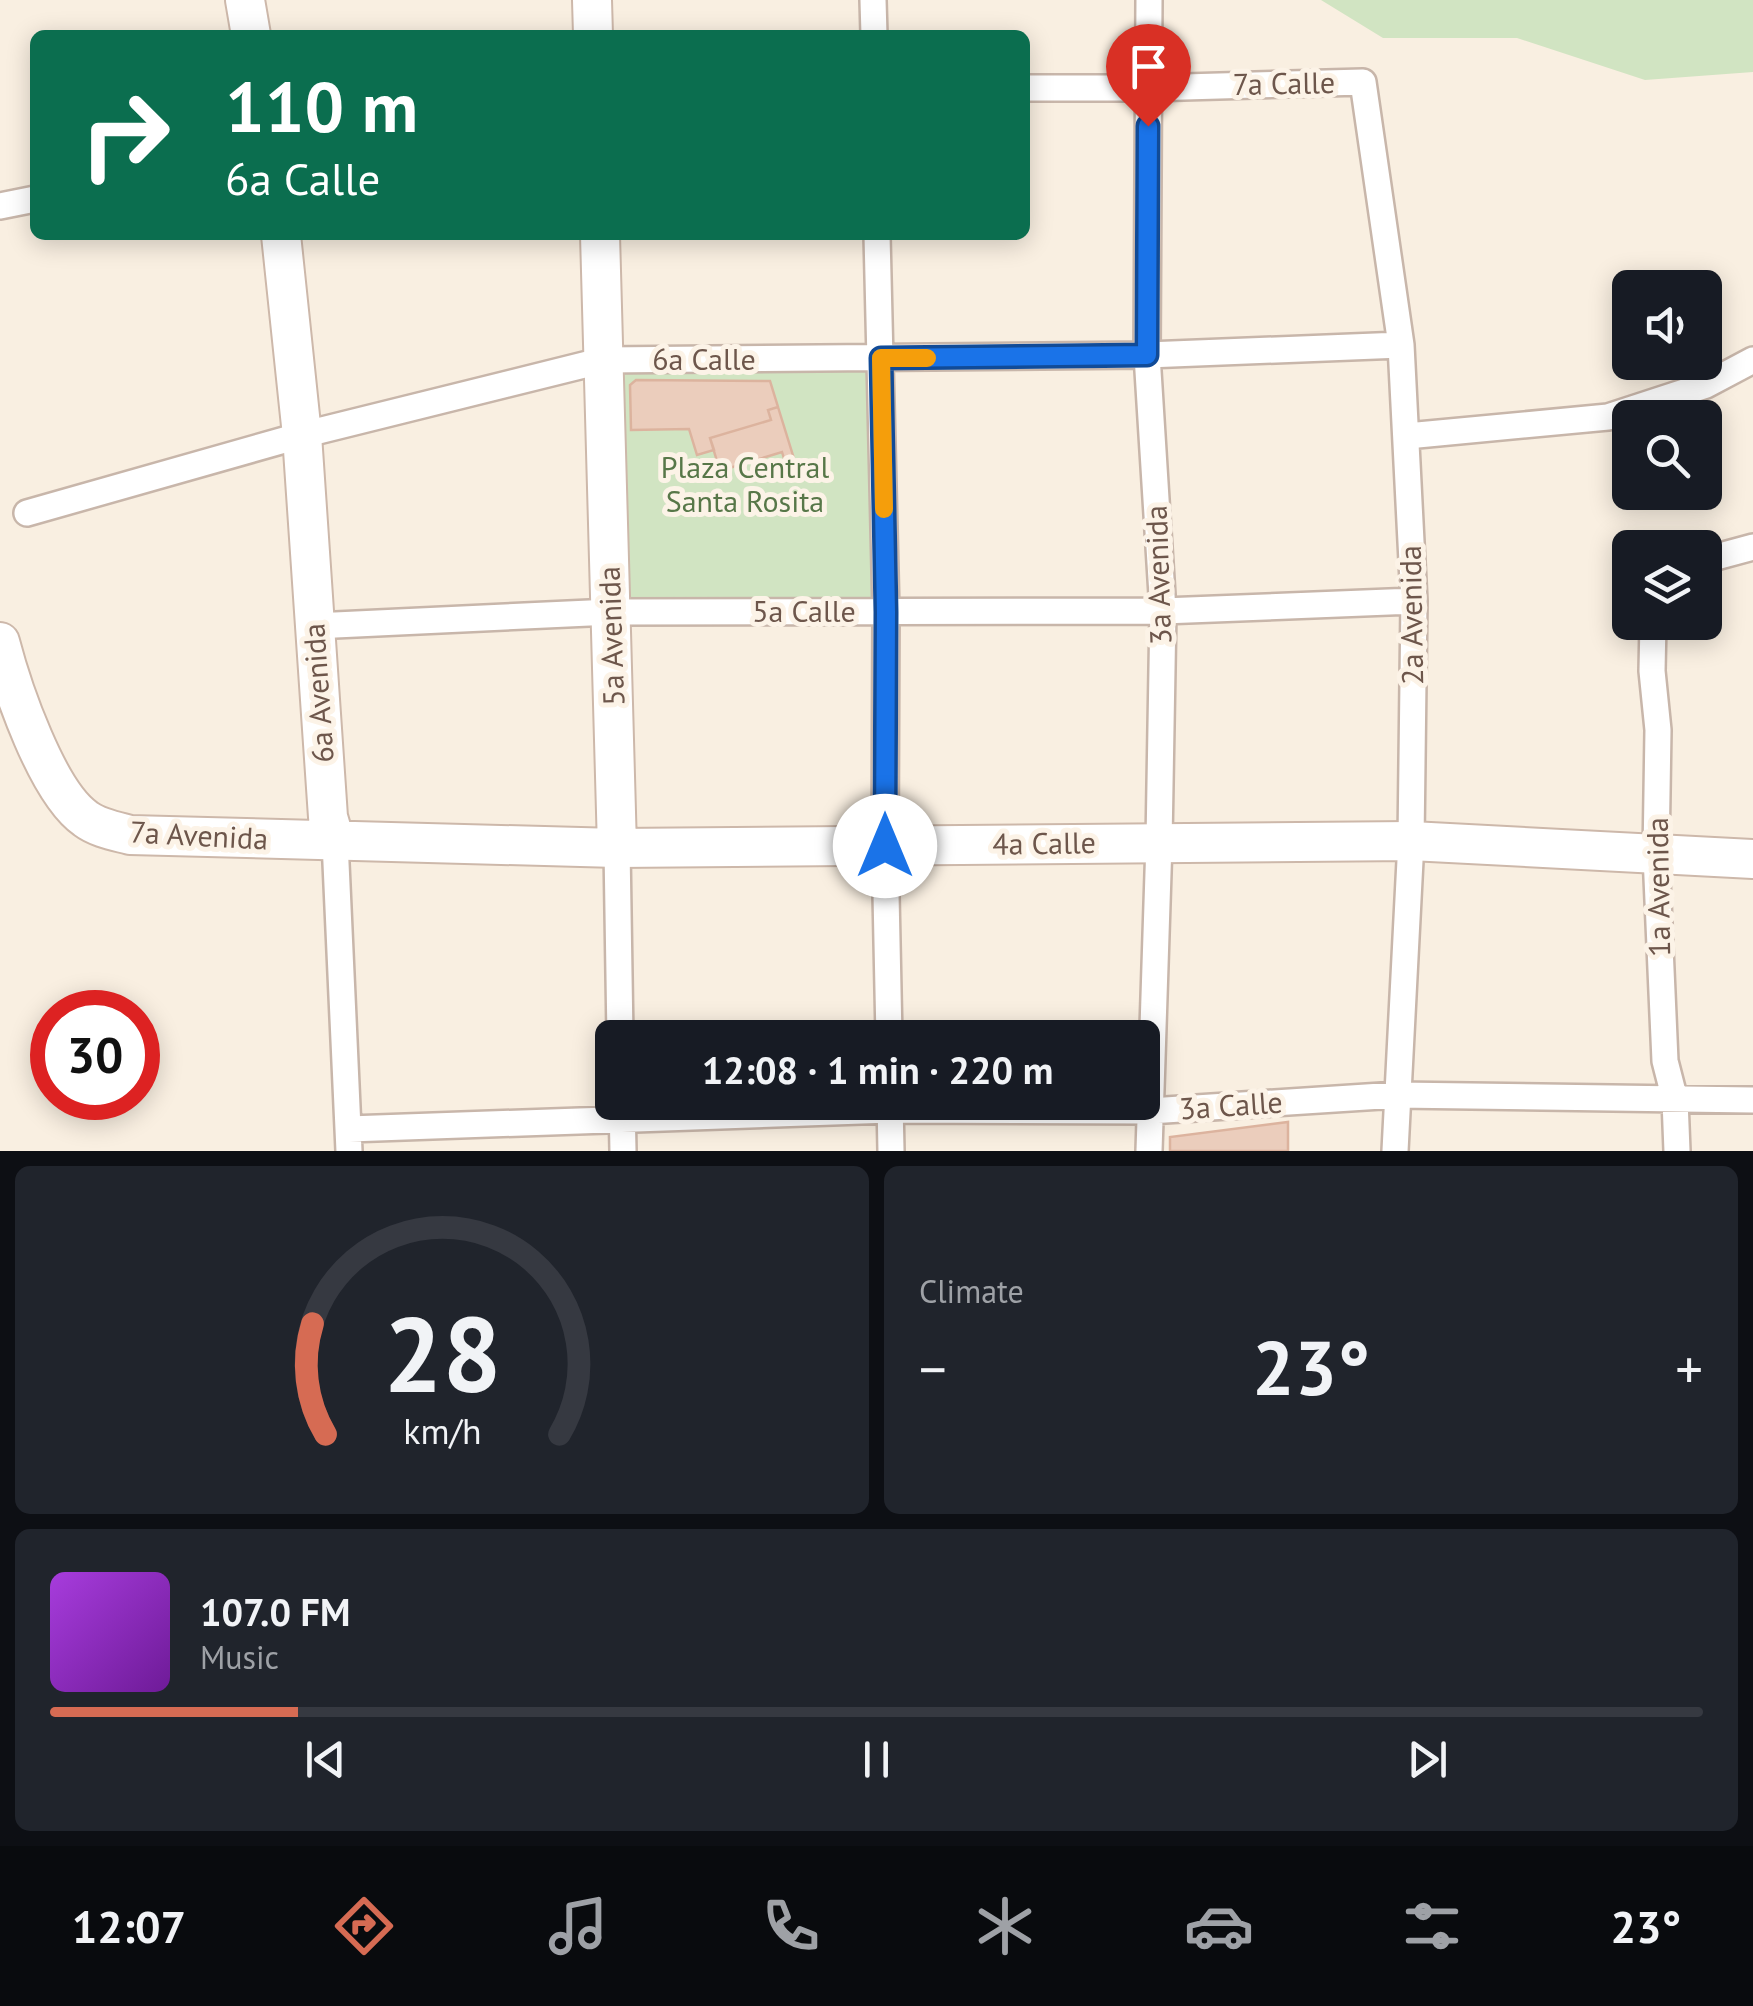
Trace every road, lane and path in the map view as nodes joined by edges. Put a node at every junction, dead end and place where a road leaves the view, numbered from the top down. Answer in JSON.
{"nodes":[{"id":1,"x":245,"y":0,"type":"edge"},
{"id":2,"x":592,"y":0,"type":"edge"},
{"id":3,"x":873,"y":0,"type":"edge"},
{"id":4,"x":1149,"y":0,"type":"edge"},
{"id":5,"x":250,"y":30,"type":"edge"},
{"id":6,"x":593,"y":30,"type":"edge"},
{"id":7,"x":874,"y":30,"type":"edge"},
{"id":8,"x":1364,"y":82,"type":"joint"},
{"id":9,"x":1030,"y":88,"type":"edge"},
{"id":10,"x":1148,"y":88,"type":"junction"},
{"id":11,"x":30,"y":200,"type":"edge"},
{"id":12,"x":0,"y":206,"type":"edge"},
{"id":13,"x":281,"y":240,"type":"edge"},
{"id":14,"x":600,"y":240,"type":"edge"},
{"id":15,"x":877,"y":240,"type":"edge"},
{"id":16,"x":1401,"y":344,"type":"junction"},
{"id":17,"x":1147,"y":355,"type":"junction"},
{"id":18,"x":881,"y":358,"type":"junction"},
{"id":19,"x":604,"y":360,"type":"junction"},
{"id":20,"x":1753,"y":360,"type":"edge"},
{"id":21,"x":302,"y":435,"type":"junction"},
{"id":22,"x":1407,"y":436,"type":"junction"},
{"id":23,"x":27,"y":513,"type":"dead end"},
{"id":24,"x":1753,"y":547,"type":"edge"},
{"id":25,"x":1722,"y":555,"type":"edge"},
{"id":26,"x":1414,"y":601,"type":"junction"},
{"id":27,"x":1162,"y":611,"type":"junction"},
{"id":28,"x":611,"y":612,"type":"junction"},
{"id":29,"x":886,"y":612,"type":"junction"},
{"id":30,"x":314,"y":626,"type":"junction"},
{"id":31,"x":1653,"y":640,"type":"edge"},
{"id":32,"x":0,"y":642,"type":"edge"},
{"id":33,"x":1410,"y":841,"type":"junction"},
{"id":34,"x":335,"y":842,"type":"junction"},
{"id":35,"x":1160,"y":842,"type":"junction"},
{"id":36,"x":885,"y":846,"type":"junction"},
{"id":37,"x":617,"y":848,"type":"junction"},
{"id":38,"x":1656,"y":855,"type":"junction"},
{"id":39,"x":1753,"y":859,"type":"edge"},
{"id":40,"x":620,"y":1020,"type":"edge"},
{"id":41,"x":889,"y":1020,"type":"edge"},
{"id":42,"x":1153,"y":1020,"type":"edge"},
{"id":43,"x":1397,"y":1096,"type":"junction"},
{"id":44,"x":1675,"y":1100,"type":"junction"},
{"id":45,"x":1753,"y":1100,"type":"edge"},
{"id":46,"x":1160,"y":1111,"type":"edge"},
{"id":47,"x":595,"y":1113,"type":"edge"},
{"id":48,"x":622,"y":1120,"type":"edge"},
{"id":49,"x":890,"y":1120,"type":"edge"},
{"id":50,"x":1150,"y":1120,"type":"edge"},
{"id":51,"x":349,"y":1140,"type":"edge"},
{"id":52,"x":623,"y":1151,"type":"edge"},
{"id":53,"x":891,"y":1151,"type":"edge"},
{"id":54,"x":1149,"y":1151,"type":"edge"},
{"id":55,"x":1395,"y":1151,"type":"edge"},
{"id":56,"x":1677,"y":1151,"type":"edge"}],
"edges":[{"from":1,"to":5,"type":"street"},
{"from":2,"to":6,"type":"street"},
{"from":3,"to":7,"type":"street"},
{"from":4,"to":10,"type":"street","name":"3a Avenida"},
{"from":8,"to":10,"type":"street","name":"7a Calle"},
{"from":8,"to":16,"type":"street","name":"2a Avenida"},
{"from":9,"to":10,"type":"street","name":"7a Calle"},
{"from":10,"to":17,"type":"street","name":"3a Avenida"},
{"from":11,"to":12,"type":"street"},
{"from":13,"to":21,"type":"street","name":"6a Avenida"},
{"from":14,"to":19,"type":"street","name":"5a Avenida"},
{"from":15,"to":18,"type":"street"},
{"from":16,"to":17,"type":"street","name":"6a Calle"},
{"from":16,"to":22,"type":"street","name":"2a Avenida"},
{"from":17,"to":18,"type":"street","name":"6a Calle"},
{"from":17,"to":27,"type":"street","name":"3a Avenida"},
{"from":18,"to":19,"type":"street","name":"6a Calle"},
{"from":18,"to":29,"type":"street"},
{"from":19,"to":21,"type":"street","name":"6a Calle"},
{"from":19,"to":28,"type":"street","name":"5a Avenida"},
{"from":20,"to":22,"type":"street"},
{"from":21,"to":23,"type":"street","name":"6a Calle"},
{"from":21,"to":30,"type":"street","name":"6a Avenida"},
{"from":22,"to":26,"type":"street","name":"2a Avenida"},
{"from":24,"to":25,"type":"street"},
{"from":26,"to":27,"type":"street","name":"5a Calle"},
{"from":26,"to":33,"type":"street","name":"2a Avenida"},
{"from":27,"to":29,"type":"street","name":"5a Calle"},
{"from":27,"to":35,"type":"street","name":"3a Avenida"},
{"from":28,"to":29,"type":"street","name":"5a Calle"},
{"from":28,"to":30,"type":"street","name":"5a Calle"},
{"from":28,"to":37,"type":"street","name":"5a Avenida"},
{"from":29,"to":36,"type":"street"},
{"from":30,"to":34,"type":"street","name":"6a Avenida"},
{"from":31,"to":38,"type":"street","name":"1a Avenida"},
{"from":32,"to":34,"type":"street","name":"7a Avenida"},
{"from":33,"to":35,"type":"street","name":"4a Calle"},
{"from":33,"to":38,"type":"street","name":"4a Calle"},
{"from":33,"to":43,"type":"street","name":"2a Avenida"},
{"from":34,"to":37,"type":"street","name":"4a Calle"},
{"from":34,"to":51,"type":"street","name":"6a Avenida"},
{"from":35,"to":36,"type":"street","name":"4a Calle"},
{"from":35,"to":42,"type":"street","name":"3a Avenida"},
{"from":36,"to":37,"type":"street","name":"4a Calle"},
{"from":36,"to":41,"type":"street"},
{"from":37,"to":40,"type":"street","name":"5a Avenida"},
{"from":38,"to":39,"type":"street","name":"4a Calle"},
{"from":38,"to":44,"type":"street","name":"1a Avenida"},
{"from":43,"to":44,"type":"street","name":"3a Calle"},
{"from":43,"to":46,"type":"street","name":"3a Calle"},
{"from":43,"to":55,"type":"street","name":"2a Avenida"},
{"from":44,"to":45,"type":"street","name":"3a Calle"},
{"from":44,"to":56,"type":"street","name":"1a Avenida"},
{"from":47,"to":51,"type":"street","name":"3a Calle"},
{"from":48,"to":52,"type":"street"},
{"from":49,"to":53,"type":"street"},
{"from":50,"to":54,"type":"street","name":"3a Avenida"}]}
